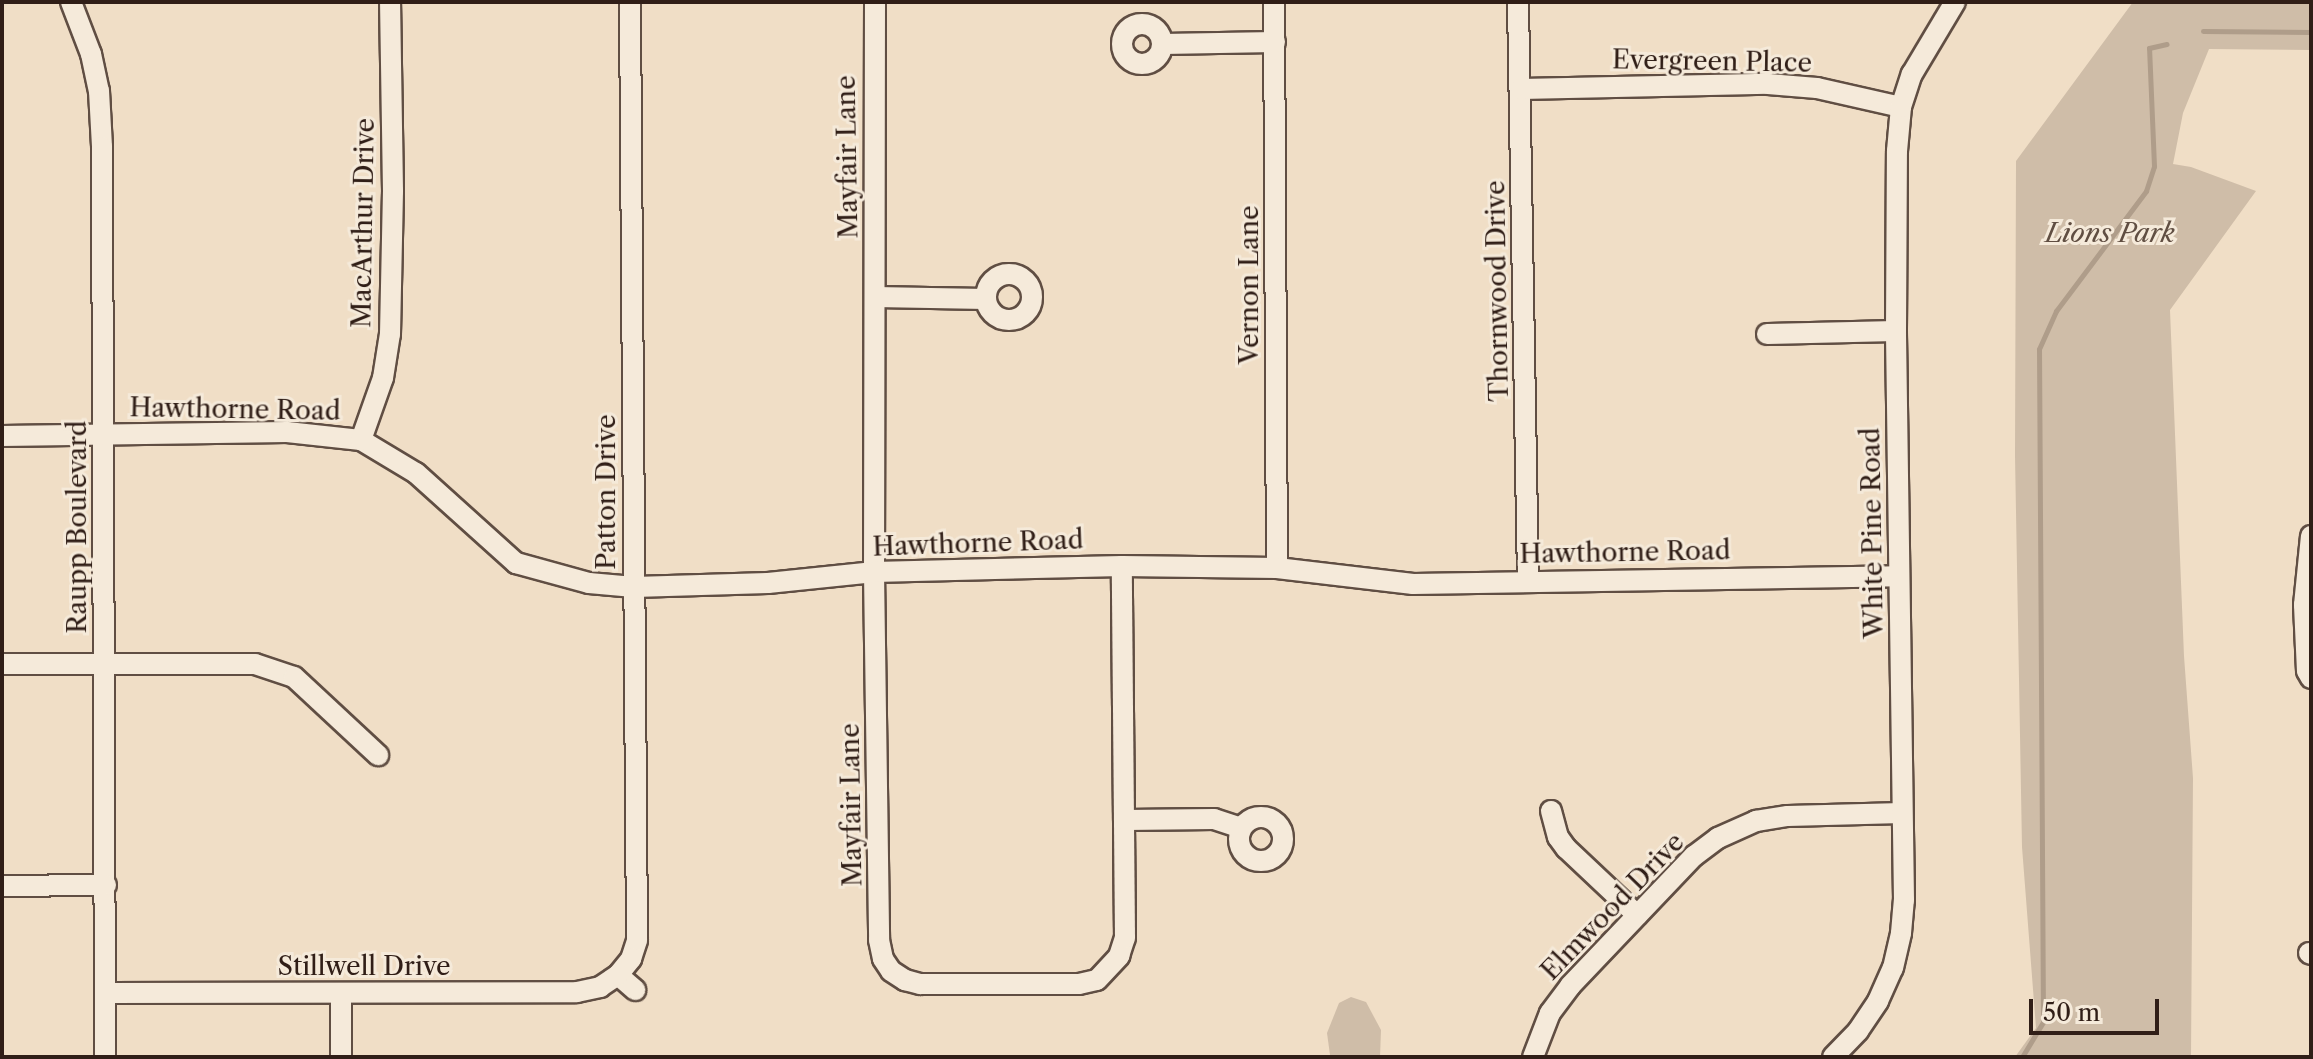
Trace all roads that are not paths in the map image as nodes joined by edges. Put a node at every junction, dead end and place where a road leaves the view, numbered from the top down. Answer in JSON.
{"nodes":[{"id":1,"x":71,"y":2,"type":"edge"},
{"id":2,"x":390,"y":2,"type":"edge"},
{"id":3,"x":630,"y":2,"type":"edge"},
{"id":4,"x":875,"y":2,"type":"edge"},
{"id":5,"x":1274,"y":2,"type":"edge"},
{"id":6,"x":1518,"y":2,"type":"edge"},
{"id":7,"x":1955,"y":2,"type":"edge"},
{"id":8,"x":1275,"y":42,"type":"junction"},
{"id":9,"x":1163,"y":44,"type":"dead end"},
{"id":10,"x":1521,"y":89,"type":"junction"},
{"id":11,"x":1901,"y":107,"type":"junction"},
{"id":12,"x":875,"y":297,"type":"junction"},
{"id":13,"x":986,"y":299,"type":"dead end"},
{"id":14,"x":1896,"y":331,"type":"junction"},
{"id":15,"x":1767,"y":334,"type":"dead end"},
{"id":16,"x":104,"y":433,"type":"junction"},
{"id":17,"x":2,"y":436,"type":"edge"},
{"id":18,"x":361,"y":440,"type":"junction"},
{"id":19,"x":2311,"y":536,"type":"edge"},
{"id":20,"x":1122,"y":566,"type":"junction"},
{"id":21,"x":1277,"y":568,"type":"junction"},
{"id":22,"x":874,"y":572,"type":"junction"},
{"id":23,"x":1899,"y":576,"type":"junction"},
{"id":24,"x":1528,"y":580,"type":"junction"},
{"id":25,"x":634,"y":587,"type":"junction"},
{"id":26,"x":105,"y":663,"type":"junction"},
{"id":27,"x":2,"y":664,"type":"edge"},
{"id":28,"x":2311,"y":678,"type":"edge"},
{"id":29,"x":378,"y":755,"type":"dead end"},
{"id":30,"x":1551,"y":811,"type":"dead end"},
{"id":31,"x":1902,"y":813,"type":"junction"},
{"id":32,"x":1126,"y":820,"type":"junction"},
{"id":33,"x":1241,"y":828,"type":"dead end"},
{"id":34,"x":106,"y":885,"type":"junction"},
{"id":35,"x":2,"y":886,"type":"edge"},
{"id":36,"x":1637,"y":915,"type":"junction"},
{"id":37,"x":618,"y":975,"type":"junction"},
{"id":38,"x":635,"y":990,"type":"dead end"},
{"id":39,"x":105,"y":993,"type":"junction"},
{"id":40,"x":341,"y":993,"type":"junction"},
{"id":41,"x":105,"y":1057,"type":"edge"},
{"id":42,"x":341,"y":1057,"type":"edge"},
{"id":43,"x":1533,"y":1057,"type":"edge"},
{"id":44,"x":1833,"y":1057,"type":"edge"}],
"edges":[{"from":1,"to":16,"type":"street","name":"Raupp Boulevard"},
{"from":2,"to":18,"type":"street","name":"MacArthur Drive"},
{"from":3,"to":25,"type":"street","name":"Patton Drive"},
{"from":4,"to":12,"type":"street","name":"Mayfair Lane"},
{"from":5,"to":8,"type":"street","name":"Vernon Lane"},
{"from":6,"to":10,"type":"street","name":"Thornwood Drive"},
{"from":7,"to":11,"type":"street","name":"White Pine Road"},
{"from":8,"to":9,"type":"street"},
{"from":8,"to":21,"type":"street","name":"Vernon Lane"},
{"from":10,"to":11,"type":"street","name":"Evergreen Place"},
{"from":10,"to":24,"type":"street","name":"Thornwood Drive"},
{"from":11,"to":14,"type":"street","name":"White Pine Road"},
{"from":12,"to":13,"type":"street"},
{"from":12,"to":22,"type":"street","name":"Mayfair Lane"},
{"from":14,"to":15,"type":"street"},
{"from":14,"to":23,"type":"street","name":"White Pine Road"},
{"from":16,"to":17,"type":"street","name":"Hawthorne Road"},
{"from":16,"to":18,"type":"street","name":"Hawthorne Road"},
{"from":16,"to":26,"type":"street","name":"Raupp Boulevard"},
{"from":18,"to":25,"type":"street","name":"Hawthorne Road"},
{"from":19,"to":28,"type":"street"},
{"from":20,"to":21,"type":"street","name":"Hawthorne Road"},
{"from":20,"to":22,"type":"street","name":"Hawthorne Road"},
{"from":20,"to":32,"type":"street","name":"Mayfair Lane"},
{"from":21,"to":24,"type":"street","name":"Hawthorne Road"},
{"from":22,"to":25,"type":"street","name":"Hawthorne Road"},
{"from":22,"to":32,"type":"street","name":"Mayfair Lane"},
{"from":23,"to":24,"type":"street","name":"Hawthorne Road"},
{"from":23,"to":31,"type":"street","name":"White Pine Road"},
{"from":25,"to":37,"type":"street","name":"Patton Drive"},
{"from":26,"to":27,"type":"street"},
{"from":26,"to":29,"type":"street"},
{"from":26,"to":34,"type":"street","name":"Raupp Boulevard"},
{"from":30,"to":36,"type":"street"},
{"from":31,"to":36,"type":"street","name":"Elmwood Drive"},
{"from":31,"to":44,"type":"street","name":"White Pine Road"},
{"from":32,"to":33,"type":"street"},
{"from":34,"to":35,"type":"street"},
{"from":34,"to":39,"type":"street","name":"Raupp Boulevard"},
{"from":36,"to":43,"type":"street","name":"Elmwood Drive"},
{"from":37,"to":38,"type":"street"},
{"from":37,"to":40,"type":"street","name":"Stillwell Drive"},
{"from":39,"to":40,"type":"street","name":"Stillwell Drive"},
{"from":39,"to":41,"type":"street","name":"Raupp Boulevard"},
{"from":40,"to":42,"type":"street"}]}
